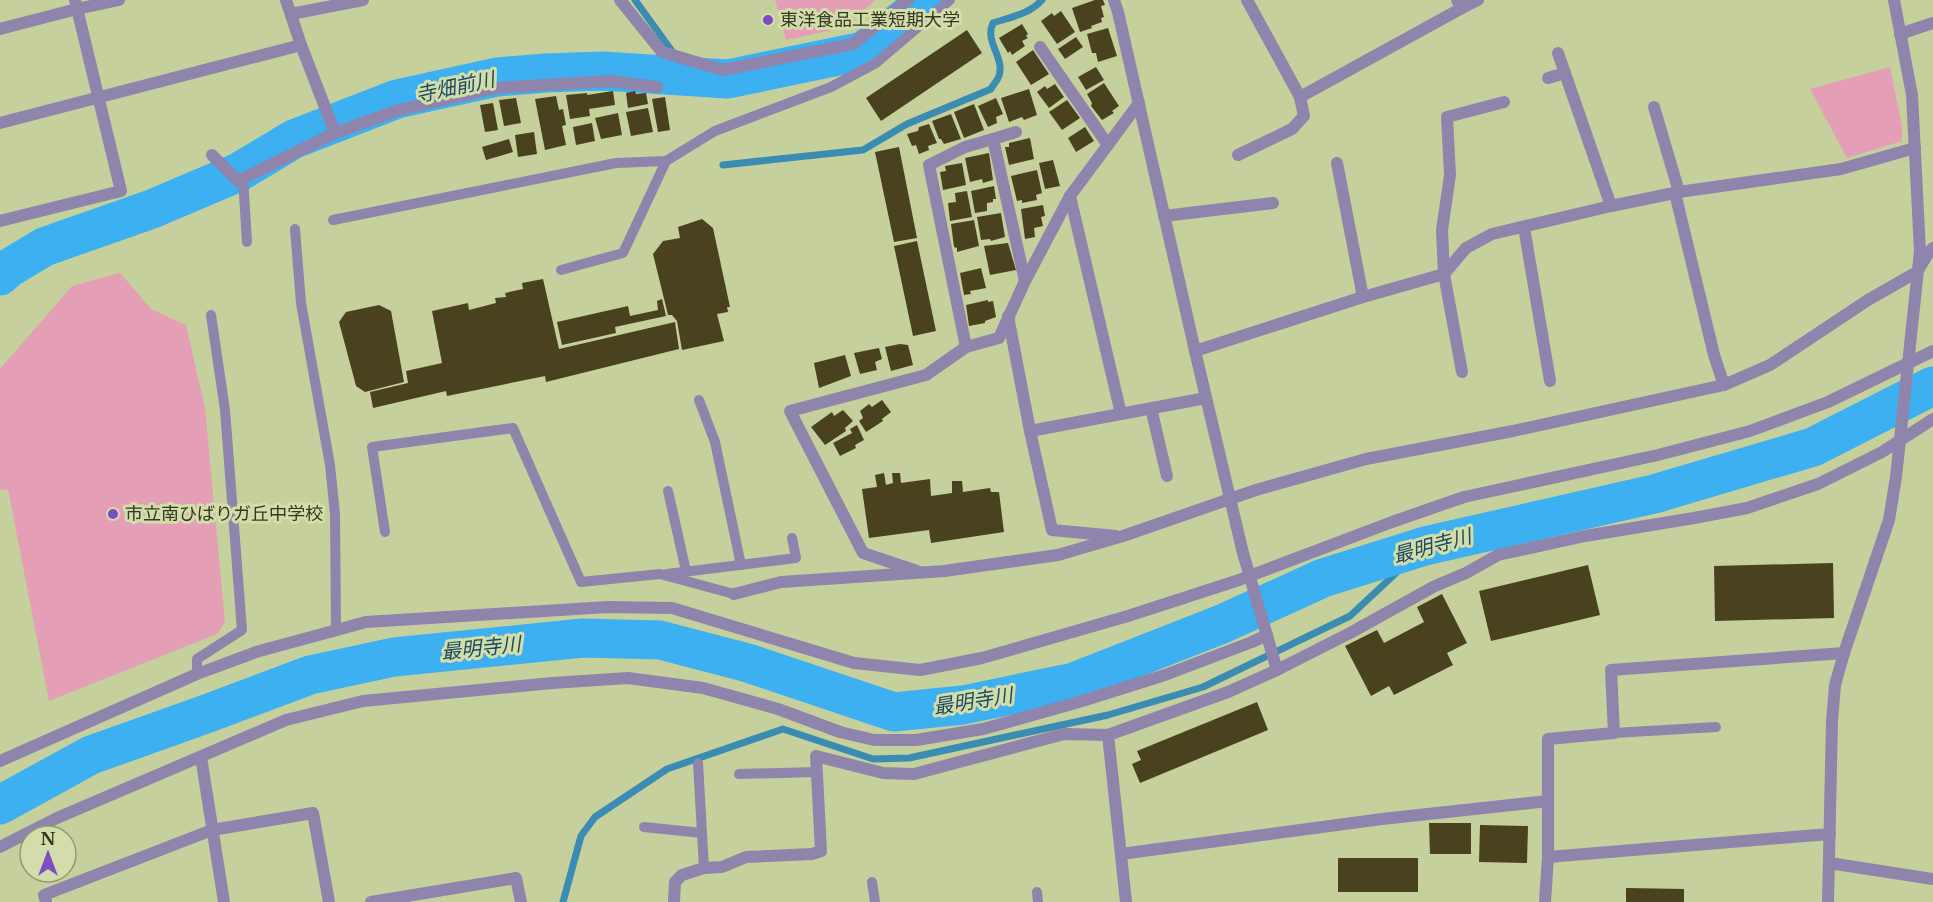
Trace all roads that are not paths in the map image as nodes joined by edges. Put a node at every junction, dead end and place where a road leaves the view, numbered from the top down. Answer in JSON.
{"nodes":[{"id":1,"x":119,"y":0,"type":"edge"},
{"id":2,"x":286,"y":0,"type":"edge"},
{"id":3,"x":363,"y":0,"type":"edge"},
{"id":4,"x":620,"y":0,"type":"edge"},
{"id":5,"x":908,"y":0,"type":"edge"},
{"id":6,"x":950,"y":0,"type":"edge"},
{"id":7,"x":1114,"y":0,"type":"edge"},
{"id":8,"x":1247,"y":0,"type":"edge"},
{"id":9,"x":1478,"y":0,"type":"edge"},
{"id":10,"x":1894,"y":0,"type":"edge"},
{"id":11,"x":76,"y":4,"type":"edge"},
{"id":12,"x":1460,"y":4,"type":"edge"},
{"id":13,"x":291,"y":14,"type":"junction"},
{"id":14,"x":1933,"y":23,"type":"edge"},
{"id":15,"x":0,"y":29,"type":"edge"},
{"id":16,"x":1900,"y":34,"type":"junction"},
{"id":17,"x":301,"y":45,"type":"junction"},
{"id":18,"x":1040,"y":47,"type":"dead end"},
{"id":19,"x":1558,"y":53,"type":"dead end"},
{"id":20,"x":1565,"y":73,"type":"junction"},
{"id":21,"x":1548,"y":78,"type":"dead end"},
{"id":22,"x":657,"y":87,"type":"dead end"},
{"id":23,"x":1300,"y":97,"type":"junction"},
{"id":24,"x":98,"y":98,"type":"junction"},
{"id":25,"x":1504,"y":102,"type":"dead end"},
{"id":26,"x":1139,"y":103,"type":"junction"},
{"id":27,"x":1654,"y":107,"type":"dead end"},
{"id":28,"x":0,"y":123,"type":"edge"},
{"id":29,"x":334,"y":132,"type":"junction"},
{"id":30,"x":1017,"y":132,"type":"dead end"},
{"id":31,"x":993,"y":139,"type":"junction"},
{"id":32,"x":1108,"y":145,"type":"junction"},
{"id":33,"x":1915,"y":148,"type":"junction"},
{"id":34,"x":212,"y":155,"type":"dead end"},
{"id":35,"x":1238,"y":155,"type":"dead end"},
{"id":36,"x":666,"y":161,"type":"junction"},
{"id":37,"x":1337,"y":163,"type":"dead end"},
{"id":38,"x":240,"y":180,"type":"junction"},
{"id":39,"x":1677,"y":192,"type":"junction"},
{"id":40,"x":1070,"y":196,"type":"junction"},
{"id":41,"x":1273,"y":203,"type":"dead end"},
{"id":42,"x":1611,"y":206,"type":"junction"},
{"id":43,"x":1164,"y":216,"type":"junction"},
{"id":44,"x":333,"y":220,"type":"dead end"},
{"id":45,"x":0,"y":221,"type":"edge"},
{"id":46,"x":1524,"y":227,"type":"junction"},
{"id":47,"x":295,"y":229,"type":"dead end"},
{"id":48,"x":247,"y":243,"type":"dead end"},
{"id":49,"x":1933,"y":248,"type":"edge"},
{"id":50,"x":561,"y":270,"type":"dead end"},
{"id":51,"x":1917,"y":272,"type":"junction"},
{"id":52,"x":1443,"y":274,"type":"junction"},
{"id":53,"x":1025,"y":281,"type":"junction"},
{"id":54,"x":1363,"y":297,"type":"junction"},
{"id":55,"x":211,"y":315,"type":"dead end"},
{"id":56,"x":1008,"y":316,"type":"junction"},
{"id":57,"x":966,"y":347,"type":"junction"},
{"id":58,"x":1195,"y":351,"type":"junction"},
{"id":59,"x":1933,"y":351,"type":"edge"},
{"id":60,"x":1908,"y":363,"type":"junction"},
{"id":61,"x":1462,"y":372,"type":"dead end"},
{"id":62,"x":1550,"y":381,"type":"dead end"},
{"id":63,"x":1724,"y":385,"type":"junction"},
{"id":64,"x":1206,"y":398,"type":"junction"},
{"id":65,"x":699,"y":400,"type":"dead end"},
{"id":66,"x":1151,"y":408,"type":"junction"},
{"id":67,"x":1121,"y":414,"type":"junction"},
{"id":68,"x":1933,"y":419,"type":"edge"},
{"id":69,"x":1030,"y":431,"type":"junction"},
{"id":70,"x":1900,"y":436,"type":"junction"},
{"id":71,"x":1167,"y":476,"type":"dead end"},
{"id":72,"x":668,"y":491,"type":"dead end"},
{"id":73,"x":1230,"y":499,"type":"junction"},
{"id":74,"x":385,"y":532,"type":"dead end"},
{"id":75,"x":1123,"y":536,"type":"junction"},
{"id":76,"x":792,"y":538,"type":"dead end"},
{"id":77,"x":741,"y":565,"type":"junction"},
{"id":78,"x":687,"y":571,"type":"junction"},
{"id":79,"x":922,"y":573,"type":"junction"},
{"id":80,"x":660,"y":574,"type":"junction"},
{"id":81,"x":1251,"y":582,"type":"junction"},
{"id":82,"x":734,"y":594,"type":"joint"},
{"id":83,"x":336,"y":630,"type":"junction"},
{"id":84,"x":1267,"y":637,"type":"junction"},
{"id":85,"x":1844,"y":653,"type":"junction"},
{"id":86,"x":1276,"y":667,"type":"junction"},
{"id":87,"x":198,"y":674,"type":"junction"},
{"id":88,"x":1716,"y":726,"type":"dead end"},
{"id":89,"x":1614,"y":733,"type":"junction"},
{"id":90,"x":1108,"y":735,"type":"junction"},
{"id":91,"x":201,"y":757,"type":"junction"},
{"id":92,"x":0,"y":761,"type":"edge"},
{"id":93,"x":698,"y":763,"type":"dead end"},
{"id":94,"x":816,"y":772,"type":"junction"},
{"id":95,"x":739,"y":774,"type":"dead end"},
{"id":96,"x":1548,"y":801,"type":"junction"},
{"id":97,"x":644,"y":827,"type":"dead end"},
{"id":98,"x":212,"y":830,"type":"junction"},
{"id":99,"x":702,"y":833,"type":"junction"},
{"id":100,"x":1830,"y":834,"type":"junction"},
{"id":101,"x":0,"y":847,"type":"edge"},
{"id":102,"x":1121,"y":854,"type":"junction"},
{"id":103,"x":1548,"y":856,"type":"junction"},
{"id":104,"x":1829,"y":863,"type":"junction"},
{"id":105,"x":704,"y":868,"type":"junction"},
{"id":106,"x":1933,"y":879,"type":"edge"},
{"id":107,"x":872,"y":882,"type":"dead end"},
{"id":108,"x":46,"y":902,"type":"edge"},
{"id":109,"x":224,"y":902,"type":"edge"},
{"id":110,"x":329,"y":902,"type":"edge"},
{"id":111,"x":371,"y":902,"type":"edge"},
{"id":112,"x":521,"y":902,"type":"edge"},
{"id":113,"x":674,"y":902,"type":"edge"},
{"id":114,"x":875,"y":902,"type":"edge"},
{"id":115,"x":1126,"y":902,"type":"edge"},
{"id":116,"x":1545,"y":902,"type":"edge"},
{"id":117,"x":1828,"y":902,"type":"edge"}],
"edges":[{"from":1,"to":11,"type":"street"},
{"from":2,"to":13,"type":"street"},
{"from":3,"to":13,"type":"street"},
{"from":4,"to":5,"type":"street"},
{"from":6,"to":36,"type":"lane"},
{"from":7,"to":26,"type":"street"},
{"from":8,"to":23,"type":"street"},
{"from":9,"to":12,"type":"street"},
{"from":10,"to":16,"type":"street"},
{"from":11,"to":15,"type":"street"},
{"from":11,"to":24,"type":"street"},
{"from":12,"to":23,"type":"street"},
{"from":13,"to":17,"type":"street"},
{"from":14,"to":16,"type":"street"},
{"from":16,"to":33,"type":"street"},
{"from":17,"to":24,"type":"street"},
{"from":17,"to":29,"type":"street"},
{"from":18,"to":32,"type":"street"},
{"from":19,"to":20,"type":"street"},
{"from":20,"to":21,"type":"street"},
{"from":20,"to":42,"type":"street"},
{"from":22,"to":29,"type":"street"},
{"from":23,"to":35,"type":"street"},
{"from":24,"to":28,"type":"street"},
{"from":24,"to":45,"type":"street"},
{"from":25,"to":52,"type":"street"},
{"from":26,"to":32,"type":"street"},
{"from":26,"to":43,"type":"street"},
{"from":27,"to":39,"type":"street"},
{"from":29,"to":38,"type":"street"},
{"from":30,"to":31,"type":"street"},
{"from":31,"to":53,"type":"street"},
{"from":31,"to":57,"type":"street"},
{"from":32,"to":40,"type":"street"},
{"from":33,"to":39,"type":"street"},
{"from":33,"to":51,"type":"street"},
{"from":34,"to":38,"type":"street"},
{"from":36,"to":44,"type":"lane"},
{"from":36,"to":50,"type":"lane"},
{"from":37,"to":54,"type":"street"},
{"from":38,"to":48,"type":"lane"},
{"from":39,"to":42,"type":"street"},
{"from":39,"to":63,"type":"street"},
{"from":40,"to":53,"type":"street"},
{"from":40,"to":67,"type":"street"},
{"from":41,"to":43,"type":"street"},
{"from":42,"to":46,"type":"street"},
{"from":43,"to":58,"type":"street"},
{"from":46,"to":52,"type":"street"},
{"from":46,"to":62,"type":"street"},
{"from":47,"to":83,"type":"lane"},
{"from":49,"to":51,"type":"street"},
{"from":51,"to":60,"type":"street"},
{"from":51,"to":63,"type":"street"},
{"from":52,"to":54,"type":"street"},
{"from":52,"to":61,"type":"street"},
{"from":53,"to":56,"type":"street"},
{"from":54,"to":58,"type":"street"},
{"from":55,"to":87,"type":"lane"},
{"from":56,"to":57,"type":"street"},
{"from":56,"to":69,"type":"street"},
{"from":57,"to":79,"type":"street"},
{"from":58,"to":64,"type":"street"},
{"from":59,"to":60,"type":"street"},
{"from":60,"to":70,"type":"street"},
{"from":60,"to":81,"type":"street"},
{"from":63,"to":73,"type":"street"},
{"from":64,"to":66,"type":"street"},
{"from":64,"to":73,"type":"street"},
{"from":65,"to":77,"type":"lane"},
{"from":66,"to":67,"type":"street"},
{"from":66,"to":71,"type":"street"},
{"from":67,"to":69,"type":"street"},
{"from":68,"to":70,"type":"street"},
{"from":69,"to":75,"type":"street"},
{"from":70,"to":85,"type":"street"},
{"from":70,"to":86,"type":"street"},
{"from":72,"to":78,"type":"lane"},
{"from":73,"to":75,"type":"street"},
{"from":73,"to":81,"type":"street"},
{"from":74,"to":80,"type":"lane"},
{"from":75,"to":79,"type":"street"},
{"from":76,"to":77,"type":"lane"},
{"from":77,"to":78,"type":"lane"},
{"from":78,"to":80,"type":"lane"},
{"from":79,"to":82,"type":"street"},
{"from":80,"to":82,"type":"lane"},
{"from":81,"to":83,"type":"street"},
{"from":81,"to":84,"type":"street"},
{"from":83,"to":87,"type":"street"},
{"from":84,"to":86,"type":"street"},
{"from":84,"to":91,"type":"street"},
{"from":85,"to":89,"type":"street"},
{"from":85,"to":100,"type":"street"},
{"from":86,"to":90,"type":"street"},
{"from":87,"to":92,"type":"street"},
{"from":88,"to":89,"type":"lane"},
{"from":89,"to":96,"type":"street"},
{"from":90,"to":94,"type":"street"},
{"from":90,"to":102,"type":"street"},
{"from":91,"to":98,"type":"street"},
{"from":91,"to":101,"type":"street"},
{"from":93,"to":99,"type":"lane"},
{"from":94,"to":95,"type":"lane"},
{"from":94,"to":105,"type":"street"},
{"from":96,"to":102,"type":"street"},
{"from":96,"to":103,"type":"street"},
{"from":97,"to":99,"type":"lane"},
{"from":98,"to":108,"type":"street"},
{"from":98,"to":109,"type":"street"},
{"from":98,"to":110,"type":"street"},
{"from":99,"to":105,"type":"lane"},
{"from":100,"to":103,"type":"street"},
{"from":100,"to":104,"type":"street"},
{"from":102,"to":115,"type":"street"},
{"from":103,"to":116,"type":"street"},
{"from":104,"to":106,"type":"street"},
{"from":104,"to":117,"type":"street"},
{"from":105,"to":113,"type":"street"},
{"from":107,"to":114,"type":"lane"},
{"from":111,"to":112,"type":"street"}]}
